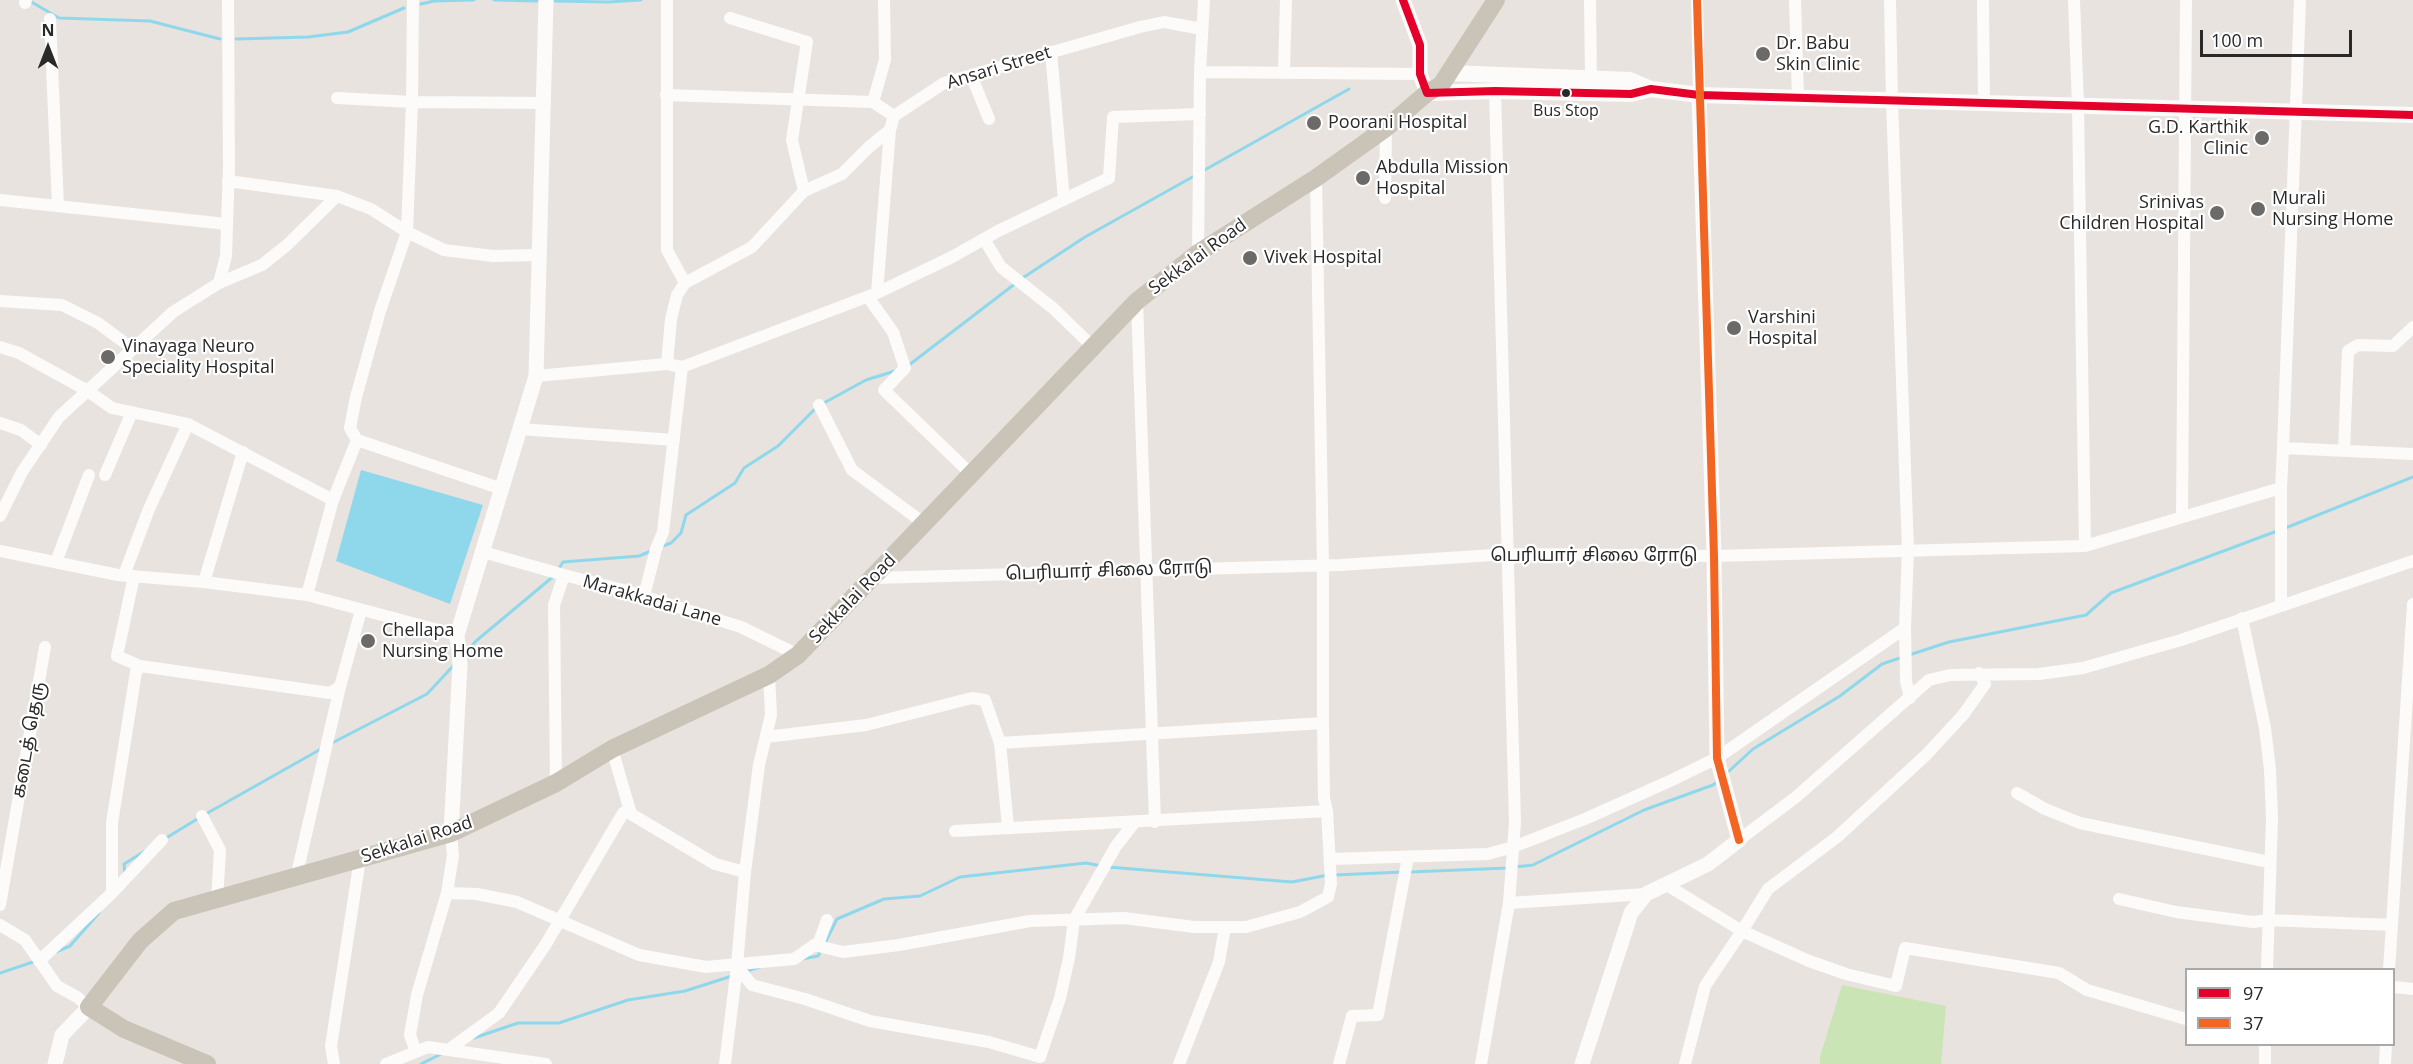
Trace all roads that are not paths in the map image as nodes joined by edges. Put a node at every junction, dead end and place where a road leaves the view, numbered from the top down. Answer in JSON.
{"nodes":[{"id":1,"x":228,"y":0,"type":"edge"},
{"id":2,"x":413,"y":0,"type":"edge"},
{"id":3,"x":546,"y":0,"type":"edge"},
{"id":4,"x":668,"y":0,"type":"edge"},
{"id":5,"x":884,"y":0,"type":"edge"},
{"id":6,"x":1204,"y":0,"type":"edge"},
{"id":7,"x":1286,"y":0,"type":"edge"},
{"id":8,"x":1403,"y":0,"type":"edge"},
{"id":9,"x":1496,"y":0,"type":"edge"},
{"id":10,"x":1590,"y":0,"type":"edge"},
{"id":11,"x":1697,"y":0,"type":"edge"},
{"id":12,"x":1795,"y":0,"type":"edge"},
{"id":13,"x":1890,"y":0,"type":"edge"},
{"id":14,"x":1983,"y":0,"type":"edge"},
{"id":15,"x":2074,"y":0,"type":"edge"},
{"id":16,"x":2186,"y":0,"type":"edge"},
{"id":17,"x":2300,"y":0,"type":"edge"},
{"id":18,"x":50,"y":18,"type":"dead end"},
{"id":19,"x":730,"y":18,"type":"dead end"},
{"id":20,"x":1202,"y":29,"type":"junction"},
{"id":21,"x":1051,"y":52,"type":"junction"},
{"id":22,"x":1200,"y":72,"type":"junction"},
{"id":23,"x":1284,"y":72,"type":"junction"},
{"id":24,"x":1450,"y":73,"type":"junction"},
{"id":25,"x":1420,"y":74,"type":"junction"},
{"id":26,"x":972,"y":75,"type":"junction"},
{"id":27,"x":1592,"y":78,"type":"junction"},
{"id":28,"x":1651,"y":89,"type":"junction"},
{"id":29,"x":1495,"y":91,"type":"junction"},
{"id":30,"x":1427,"y":93,"type":"junction"},
{"id":31,"x":667,"y":95,"type":"junction"},
{"id":32,"x":1700,"y":95,"type":"junction"},
{"id":33,"x":337,"y":98,"type":"dead end"},
{"id":34,"x":1798,"y":98,"type":"junction"},
{"id":35,"x":800,"y":100,"type":"junction"},
{"id":36,"x":1892,"y":100,"type":"junction"},
{"id":37,"x":412,"y":102,"type":"junction"},
{"id":38,"x":873,"y":102,"type":"junction"},
{"id":39,"x":544,"y":103,"type":"junction"},
{"id":40,"x":1984,"y":103,"type":"junction"},
{"id":41,"x":2078,"y":106,"type":"junction"},
{"id":42,"x":2185,"y":109,"type":"junction"},
{"id":43,"x":2294,"y":112,"type":"junction"},
{"id":44,"x":1200,"y":114,"type":"junction"},
{"id":45,"x":2413,"y":115,"type":"edge"},
{"id":46,"x":894,"y":116,"type":"junction"},
{"id":47,"x":989,"y":119,"type":"dead end"},
{"id":48,"x":1386,"y":128,"type":"junction"},
{"id":49,"x":890,"y":130,"type":"junction"},
{"id":50,"x":1316,"y":178,"type":"junction"},
{"id":51,"x":228,"y":181,"type":"junction"},
{"id":52,"x":804,"y":191,"type":"junction"},
{"id":53,"x":337,"y":196,"type":"junction"},
{"id":54,"x":1385,"y":198,"type":"dead end"},
{"id":55,"x":0,"y":200,"type":"edge"},
{"id":56,"x":1064,"y":200,"type":"junction"},
{"id":57,"x":58,"y":206,"type":"junction"},
{"id":58,"x":227,"y":224,"type":"junction"},
{"id":59,"x":407,"y":232,"type":"junction"},
{"id":60,"x":984,"y":239,"type":"junction"},
{"id":61,"x":1198,"y":253,"type":"junction"},
{"id":62,"x":538,"y":255,"type":"junction"},
{"id":63,"x":219,"y":283,"type":"junction"},
{"id":64,"x":685,"y":283,"type":"junction"},
{"id":65,"x":873,"y":295,"type":"junction"},
{"id":66,"x":0,"y":301,"type":"edge"},
{"id":67,"x":1137,"y":301,"type":"junction"},
{"id":68,"x":2413,"y":327,"type":"edge"},
{"id":69,"x":0,"y":347,"type":"edge"},
{"id":70,"x":1093,"y":347,"type":"junction"},
{"id":71,"x":133,"y":349,"type":"junction"},
{"id":72,"x":667,"y":364,"type":"junction"},
{"id":73,"x":682,"y":367,"type":"junction"},
{"id":74,"x":536,"y":376,"type":"junction"},
{"id":75,"x":88,"y":391,"type":"junction"},
{"id":76,"x":819,"y":405,"type":"dead end"},
{"id":77,"x":132,"y":412,"type":"junction"},
{"id":78,"x":0,"y":423,"type":"edge"},
{"id":79,"x":188,"y":424,"type":"junction"},
{"id":80,"x":520,"y":429,"type":"junction"},
{"id":81,"x":357,"y":440,"type":"junction"},
{"id":82,"x":674,"y":440,"type":"junction"},
{"id":83,"x":40,"y":445,"type":"junction"},
{"id":84,"x":2283,"y":448,"type":"junction"},
{"id":85,"x":2344,"y":451,"type":"junction"},
{"id":86,"x":243,"y":453,"type":"junction"},
{"id":87,"x":2413,"y":454,"type":"edge"},
{"id":88,"x":89,"y":475,"type":"dead end"},
{"id":89,"x":105,"y":475,"type":"dead end"},
{"id":90,"x":972,"y":475,"type":"junction"},
{"id":91,"x":2281,"y":488,"type":"junction"},
{"id":92,"x":502,"y":489,"type":"junction"},
{"id":93,"x":333,"y":500,"type":"junction"},
{"id":94,"x":0,"y":516,"type":"edge"},
{"id":95,"x":2181,"y":516,"type":"junction"},
{"id":96,"x":925,"y":524,"type":"junction"},
{"id":97,"x":2085,"y":546,"type":"junction"},
{"id":98,"x":0,"y":551,"type":"edge"},
{"id":99,"x":1908,"y":551,"type":"junction"},
{"id":100,"x":483,"y":552,"type":"junction"},
{"id":101,"x":1509,"y":554,"type":"junction"},
{"id":102,"x":1714,"y":556,"type":"junction"},
{"id":103,"x":2413,"y":561,"type":"edge"},
{"id":104,"x":56,"y":562,"type":"junction"},
{"id":105,"x":1323,"y":566,"type":"junction"},
{"id":106,"x":1145,"y":570,"type":"junction"},
{"id":107,"x":564,"y":575,"type":"junction"},
{"id":108,"x":129,"y":576,"type":"junction"},
{"id":109,"x":874,"y":578,"type":"junction"},
{"id":110,"x":204,"y":582,"type":"junction"},
{"id":111,"x":307,"y":595,"type":"junction"},
{"id":112,"x":644,"y":596,"type":"junction"},
{"id":113,"x":2282,"y":604,"type":"junction"},
{"id":114,"x":2413,"y":604,"type":"edge"},
{"id":115,"x":361,"y":610,"type":"junction"},
{"id":116,"x":2242,"y":618,"type":"junction"},
{"id":117,"x":1905,"y":628,"type":"junction"},
{"id":118,"x":457,"y":635,"type":"junction"},
{"id":119,"x":45,"y":647,"type":"dead end"},
{"id":120,"x":798,"y":655,"type":"junction"},
{"id":121,"x":140,"y":666,"type":"junction"},
{"id":122,"x":1979,"y":673,"type":"junction"},
{"id":123,"x":768,"y":675,"type":"junction"},
{"id":124,"x":340,"y":687,"type":"junction"},
{"id":125,"x":1910,"y":698,"type":"junction"},
{"id":126,"x":1323,"y":723,"type":"junction"},
{"id":127,"x":1152,"y":735,"type":"junction"},
{"id":128,"x":766,"y":737,"type":"junction"},
{"id":129,"x":1000,"y":743,"type":"junction"},
{"id":130,"x":612,"y":749,"type":"junction"},
{"id":131,"x":1717,"y":758,"type":"junction"},
{"id":132,"x":556,"y":783,"type":"junction"},
{"id":133,"x":2017,"y":793,"type":"dead end"},
{"id":134,"x":629,"y":808,"type":"junction"},
{"id":135,"x":1328,"y":811,"type":"junction"},
{"id":136,"x":202,"y":816,"type":"dead end"},
{"id":137,"x":1155,"y":822,"type":"junction"},
{"id":138,"x":1134,"y":823,"type":"junction"},
{"id":139,"x":1008,"y":827,"type":"junction"},
{"id":140,"x":955,"y":831,"type":"dead end"},
{"id":141,"x":451,"y":833,"type":"junction"},
{"id":142,"x":162,"y":840,"type":"dead end"},
{"id":143,"x":1739,"y":840,"type":"junction"},
{"id":144,"x":1513,"y":847,"type":"junction"},
{"id":145,"x":1408,"y":857,"type":"junction"},
{"id":146,"x":360,"y":860,"type":"junction"},
{"id":147,"x":1331,"y":861,"type":"junction"},
{"id":148,"x":2269,"y":862,"type":"junction"},
{"id":149,"x":745,"y":872,"type":"junction"},
{"id":150,"x":296,"y":878,"type":"junction"},
{"id":151,"x":1665,"y":884,"type":"junction"},
{"id":152,"x":112,"y":893,"type":"junction"},
{"id":153,"x":447,"y":893,"type":"junction"},
{"id":154,"x":1646,"y":894,"type":"junction"},
{"id":155,"x":2120,"y":899,"type":"dead end"},
{"id":156,"x":217,"y":901,"type":"junction"},
{"id":157,"x":1509,"y":903,"type":"junction"},
{"id":158,"x":0,"y":905,"type":"edge"},
{"id":159,"x":826,"y":920,"type":"dead end"},
{"id":160,"x":1074,"y":920,"type":"junction"},
{"id":161,"x":2268,"y":920,"type":"junction"},
{"id":162,"x":559,"y":921,"type":"junction"},
{"id":163,"x":0,"y":925,"type":"edge"},
{"id":164,"x":2392,"y":925,"type":"junction"},
{"id":165,"x":1225,"y":927,"type":"junction"},
{"id":166,"x":1742,"y":931,"type":"junction"},
{"id":167,"x":814,"y":945,"type":"junction"},
{"id":168,"x":39,"y":961,"type":"junction"},
{"id":169,"x":737,"y":966,"type":"junction"},
{"id":170,"x":2267,"y":968,"type":"edge"},
{"id":171,"x":2390,"y":968,"type":"edge"},
{"id":172,"x":2395,"y":987,"type":"edge"},
{"id":173,"x":2413,"y":989,"type":"edge"},
{"id":174,"x":89,"y":1007,"type":"junction"},
{"id":175,"x":2185,"y":1018,"type":"edge"},
{"id":176,"x":2265,"y":1046,"type":"edge"},
{"id":177,"x":2386,"y":1046,"type":"edge"},
{"id":178,"x":448,"y":1050,"type":"junction"},
{"id":179,"x":416,"y":1052,"type":"junction"},
{"id":180,"x":1039,"y":1060,"type":"edge"},
{"id":181,"x":55,"y":1064,"type":"edge"},
{"id":182,"x":207,"y":1064,"type":"edge"},
{"id":183,"x":334,"y":1064,"type":"edge"},
{"id":184,"x":386,"y":1064,"type":"edge"},
{"id":185,"x":546,"y":1064,"type":"edge"},
{"id":186,"x":725,"y":1064,"type":"edge"},
{"id":187,"x":1179,"y":1064,"type":"edge"},
{"id":188,"x":1339,"y":1064,"type":"edge"},
{"id":189,"x":1481,"y":1064,"type":"edge"},
{"id":190,"x":1582,"y":1064,"type":"edge"},
{"id":191,"x":1684,"y":1064,"type":"edge"},
{"id":192,"x":2265,"y":1064,"type":"edge"},
{"id":193,"x":2385,"y":1064,"type":"edge"}],
"edges":[{"from":1,"to":51,"type":"street"},
{"from":2,"to":37,"type":"street"},
{"from":3,"to":39,"type":"street"},
{"from":4,"to":31,"type":"street"},
{"from":5,"to":38,"type":"street"},
{"from":6,"to":20,"type":"street"},
{"from":7,"to":23,"type":"street"},
{"from":8,"to":25,"type":"street"},
{"from":9,"to":24,"type":"main road","name":"Sekkalai Road"},
{"from":10,"to":27,"type":"street"},
{"from":11,"to":32,"type":"street"},
{"from":12,"to":34,"type":"street"},
{"from":13,"to":36,"type":"street"},
{"from":14,"to":40,"type":"street"},
{"from":15,"to":41,"type":"street"},
{"from":16,"to":42,"type":"street"},
{"from":17,"to":43,"type":"street"},
{"from":18,"to":57,"type":"street"},
{"from":19,"to":35,"type":"street"},
{"from":20,"to":21,"type":"street","name":"Ansari Street"},
{"from":20,"to":22,"type":"street"},
{"from":21,"to":26,"type":"street","name":"Ansari Street"},
{"from":21,"to":56,"type":"street"},
{"from":22,"to":23,"type":"street"},
{"from":22,"to":44,"type":"street"},
{"from":23,"to":25,"type":"street"},
{"from":24,"to":27,"type":"main road"},
{"from":24,"to":30,"type":"main road","name":"Sekkalai Road"},
{"from":25,"to":30,"type":"street"},
{"from":26,"to":46,"type":"street","name":"Ansari Street"},
{"from":26,"to":47,"type":"street"},
{"from":27,"to":28,"type":"main road"},
{"from":28,"to":29,"type":"main road"},
{"from":28,"to":32,"type":"main road"},
{"from":29,"to":30,"type":"main road"},
{"from":29,"to":101,"type":"street"},
{"from":30,"to":48,"type":"main road","name":"Sekkalai Road"},
{"from":31,"to":35,"type":"street"},
{"from":31,"to":64,"type":"street"},
{"from":32,"to":34,"type":"main road"},
{"from":32,"to":102,"type":"street"},
{"from":33,"to":37,"type":"street"},
{"from":34,"to":36,"type":"main road"},
{"from":35,"to":38,"type":"street"},
{"from":35,"to":52,"type":"street"},
{"from":36,"to":40,"type":"main road"},
{"from":36,"to":99,"type":"street"},
{"from":37,"to":39,"type":"street"},
{"from":37,"to":59,"type":"street"},
{"from":38,"to":46,"type":"street"},
{"from":39,"to":62,"type":"street"},
{"from":40,"to":41,"type":"main road"},
{"from":41,"to":42,"type":"main road"},
{"from":41,"to":97,"type":"street"},
{"from":42,"to":43,"type":"main road"},
{"from":42,"to":95,"type":"street"},
{"from":43,"to":45,"type":"main road"},
{"from":43,"to":84,"type":"street"},
{"from":44,"to":56,"type":"street"},
{"from":44,"to":61,"type":"street"},
{"from":46,"to":49,"type":"street"},
{"from":48,"to":50,"type":"main road","name":"Sekkalai Road"},
{"from":48,"to":54,"type":"street"},
{"from":49,"to":52,"type":"street"},
{"from":49,"to":65,"type":"street"},
{"from":50,"to":61,"type":"main road","name":"Sekkalai Road"},
{"from":50,"to":105,"type":"street"},
{"from":51,"to":53,"type":"street"},
{"from":51,"to":58,"type":"street"},
{"from":52,"to":64,"type":"street"},
{"from":53,"to":59,"type":"street"},
{"from":53,"to":63,"type":"street"},
{"from":55,"to":57,"type":"street"},
{"from":56,"to":60,"type":"street"},
{"from":57,"to":58,"type":"street"},
{"from":58,"to":63,"type":"street"},
{"from":59,"to":62,"type":"street"},
{"from":59,"to":81,"type":"street"},
{"from":60,"to":65,"type":"street"},
{"from":60,"to":70,"type":"street"},
{"from":61,"to":67,"type":"main road","name":"Sekkalai Road"},
{"from":62,"to":74,"type":"street"},
{"from":63,"to":71,"type":"street"},
{"from":64,"to":72,"type":"street"},
{"from":65,"to":73,"type":"street"},
{"from":65,"to":90,"type":"street"},
{"from":66,"to":71,"type":"street"},
{"from":67,"to":70,"type":"main road","name":"Sekkalai Road"},
{"from":67,"to":106,"type":"street"},
{"from":68,"to":85,"type":"street"},
{"from":69,"to":75,"type":"street"},
{"from":70,"to":90,"type":"main road","name":"Sekkalai Road"},
{"from":71,"to":75,"type":"street"},
{"from":72,"to":73,"type":"street"},
{"from":72,"to":74,"type":"street"},
{"from":73,"to":82,"type":"street"},
{"from":74,"to":80,"type":"street"},
{"from":75,"to":77,"type":"street"},
{"from":75,"to":83,"type":"street"},
{"from":76,"to":96,"type":"street"},
{"from":77,"to":79,"type":"street"},
{"from":77,"to":89,"type":"street"},
{"from":78,"to":83,"type":"street"},
{"from":79,"to":86,"type":"street"},
{"from":79,"to":108,"type":"street"},
{"from":80,"to":82,"type":"street"},
{"from":80,"to":92,"type":"street"},
{"from":81,"to":92,"type":"street"},
{"from":81,"to":93,"type":"street"},
{"from":82,"to":112,"type":"street"},
{"from":83,"to":94,"type":"street"},
{"from":84,"to":85,"type":"street"},
{"from":84,"to":91,"type":"street"},
{"from":85,"to":87,"type":"street"},
{"from":86,"to":93,"type":"street"},
{"from":86,"to":110,"type":"street"},
{"from":88,"to":104,"type":"street"},
{"from":90,"to":96,"type":"main road","name":"Sekkalai Road"},
{"from":91,"to":95,"type":"street","name":"பெரியார் சிலை ரோடு"},
{"from":91,"to":113,"type":"street"},
{"from":92,"to":100,"type":"street"},
{"from":93,"to":111,"type":"street"},
{"from":95,"to":97,"type":"street","name":"பெரியார் சிலை ரோடு"},
{"from":96,"to":109,"type":"main road","name":"Sekkalai Road"},
{"from":97,"to":99,"type":"street","name":"பெரியார் சிலை ரோடு"},
{"from":98,"to":104,"type":"street"},
{"from":99,"to":102,"type":"street","name":"பெரியார் சிலை ரோடு"},
{"from":99,"to":117,"type":"street"},
{"from":100,"to":107,"type":"street"},
{"from":100,"to":118,"type":"street"},
{"from":101,"to":102,"type":"street","name":"பெரியார் சிலை ரோடு"},
{"from":101,"to":105,"type":"street","name":"பெரியார் சிலை ரோடு"},
{"from":101,"to":144,"type":"street"},
{"from":102,"to":131,"type":"street"},
{"from":103,"to":113,"type":"street"},
{"from":104,"to":108,"type":"street"},
{"from":105,"to":106,"type":"street","name":"பெரியார் சிலை ரோடு"},
{"from":105,"to":126,"type":"street"},
{"from":106,"to":109,"type":"street","name":"பெரியார் சிலை ரோடு"},
{"from":106,"to":127,"type":"street"},
{"from":107,"to":112,"type":"street","name":"Marakkadai Lane"},
{"from":107,"to":132,"type":"street","name":"Marakkadai Lane"},
{"from":108,"to":110,"type":"street"},
{"from":108,"to":121,"type":"street"},
{"from":109,"to":120,"type":"main road","name":"Sekkalai Road"},
{"from":110,"to":111,"type":"street"},
{"from":111,"to":115,"type":"street"},
{"from":112,"to":120,"type":"street","name":"Marakkadai Lane"},
{"from":113,"to":116,"type":"street"},
{"from":114,"to":164,"type":"street"},
{"from":115,"to":118,"type":"street"},
{"from":115,"to":124,"type":"street"},
{"from":116,"to":122,"type":"street"},
{"from":116,"to":148,"type":"street"},
{"from":117,"to":125,"type":"street"},
{"from":117,"to":131,"type":"street"},
{"from":118,"to":141,"type":"street"},
{"from":119,"to":158,"type":"street","name":"கடைத் தெரு"},
{"from":120,"to":123,"type":"main road","name":"Sekkalai Road"},
{"from":121,"to":124,"type":"street"},
{"from":121,"to":152,"type":"street"},
{"from":122,"to":125,"type":"street"},
{"from":122,"to":166,"type":"street"},
{"from":123,"to":128,"type":"street"},
{"from":123,"to":130,"type":"main road","name":"Sekkalai Road"},
{"from":124,"to":150,"type":"street"},
{"from":125,"to":143,"type":"street"},
{"from":126,"to":127,"type":"street"},
{"from":126,"to":135,"type":"street"},
{"from":127,"to":129,"type":"street"},
{"from":127,"to":137,"type":"street"},
{"from":128,"to":129,"type":"street"},
{"from":128,"to":149,"type":"street"},
{"from":129,"to":139,"type":"street"},
{"from":130,"to":132,"type":"main road","name":"Sekkalai Road"},
{"from":130,"to":134,"type":"street"},
{"from":131,"to":143,"type":"street"},
{"from":131,"to":144,"type":"street"},
{"from":132,"to":141,"type":"main road","name":"Sekkalai Road"},
{"from":133,"to":148,"type":"street"},
{"from":134,"to":149,"type":"street"},
{"from":134,"to":162,"type":"street"},
{"from":135,"to":137,"type":"street"},
{"from":135,"to":147,"type":"street"},
{"from":136,"to":156,"type":"street"},
{"from":137,"to":138,"type":"street"},
{"from":138,"to":139,"type":"street"},
{"from":138,"to":160,"type":"street"},
{"from":139,"to":140,"type":"street"},
{"from":141,"to":146,"type":"main road","name":"Sekkalai Road"},
{"from":141,"to":153,"type":"street"},
{"from":142,"to":152,"type":"street"},
{"from":143,"to":151,"type":"street"},
{"from":144,"to":145,"type":"street"},
{"from":144,"to":157,"type":"street"},
{"from":145,"to":147,"type":"street"},
{"from":145,"to":188,"type":"street"},
{"from":146,"to":150,"type":"main road","name":"Sekkalai Road"},
{"from":146,"to":183,"type":"street"},
{"from":147,"to":165,"type":"street"},
{"from":148,"to":161,"type":"street"},
{"from":149,"to":169,"type":"street"},
{"from":150,"to":156,"type":"main road","name":"Sekkalai Road"},
{"from":151,"to":154,"type":"street"},
{"from":151,"to":166,"type":"street"},
{"from":152,"to":168,"type":"street"},
{"from":153,"to":162,"type":"street"},
{"from":153,"to":179,"type":"street"},
{"from":154,"to":157,"type":"street"},
{"from":154,"to":190,"type":"street"},
{"from":155,"to":161,"type":"street"},
{"from":156,"to":174,"type":"main road","name":"Sekkalai Road"},
{"from":157,"to":189,"type":"street"},
{"from":159,"to":167,"type":"street"},
{"from":160,"to":165,"type":"street"},
{"from":160,"to":167,"type":"street"},
{"from":160,"to":180,"type":"street"},
{"from":161,"to":164,"type":"street"},
{"from":161,"to":170,"type":"street"},
{"from":162,"to":169,"type":"street"},
{"from":162,"to":178,"type":"street"},
{"from":163,"to":168,"type":"street"},
{"from":164,"to":171,"type":"street"},
{"from":165,"to":187,"type":"street"},
{"from":166,"to":175,"type":"street"},
{"from":166,"to":191,"type":"street"},
{"from":167,"to":169,"type":"street"},
{"from":168,"to":174,"type":"street"},
{"from":169,"to":180,"type":"street"},
{"from":169,"to":186,"type":"street"},
{"from":172,"to":173,"type":"street"},
{"from":174,"to":181,"type":"street"},
{"from":174,"to":182,"type":"main road"},
{"from":176,"to":192,"type":"street"},
{"from":177,"to":193,"type":"street"},
{"from":178,"to":179,"type":"street"},
{"from":178,"to":185,"type":"street"},
{"from":179,"to":184,"type":"street"}]}
